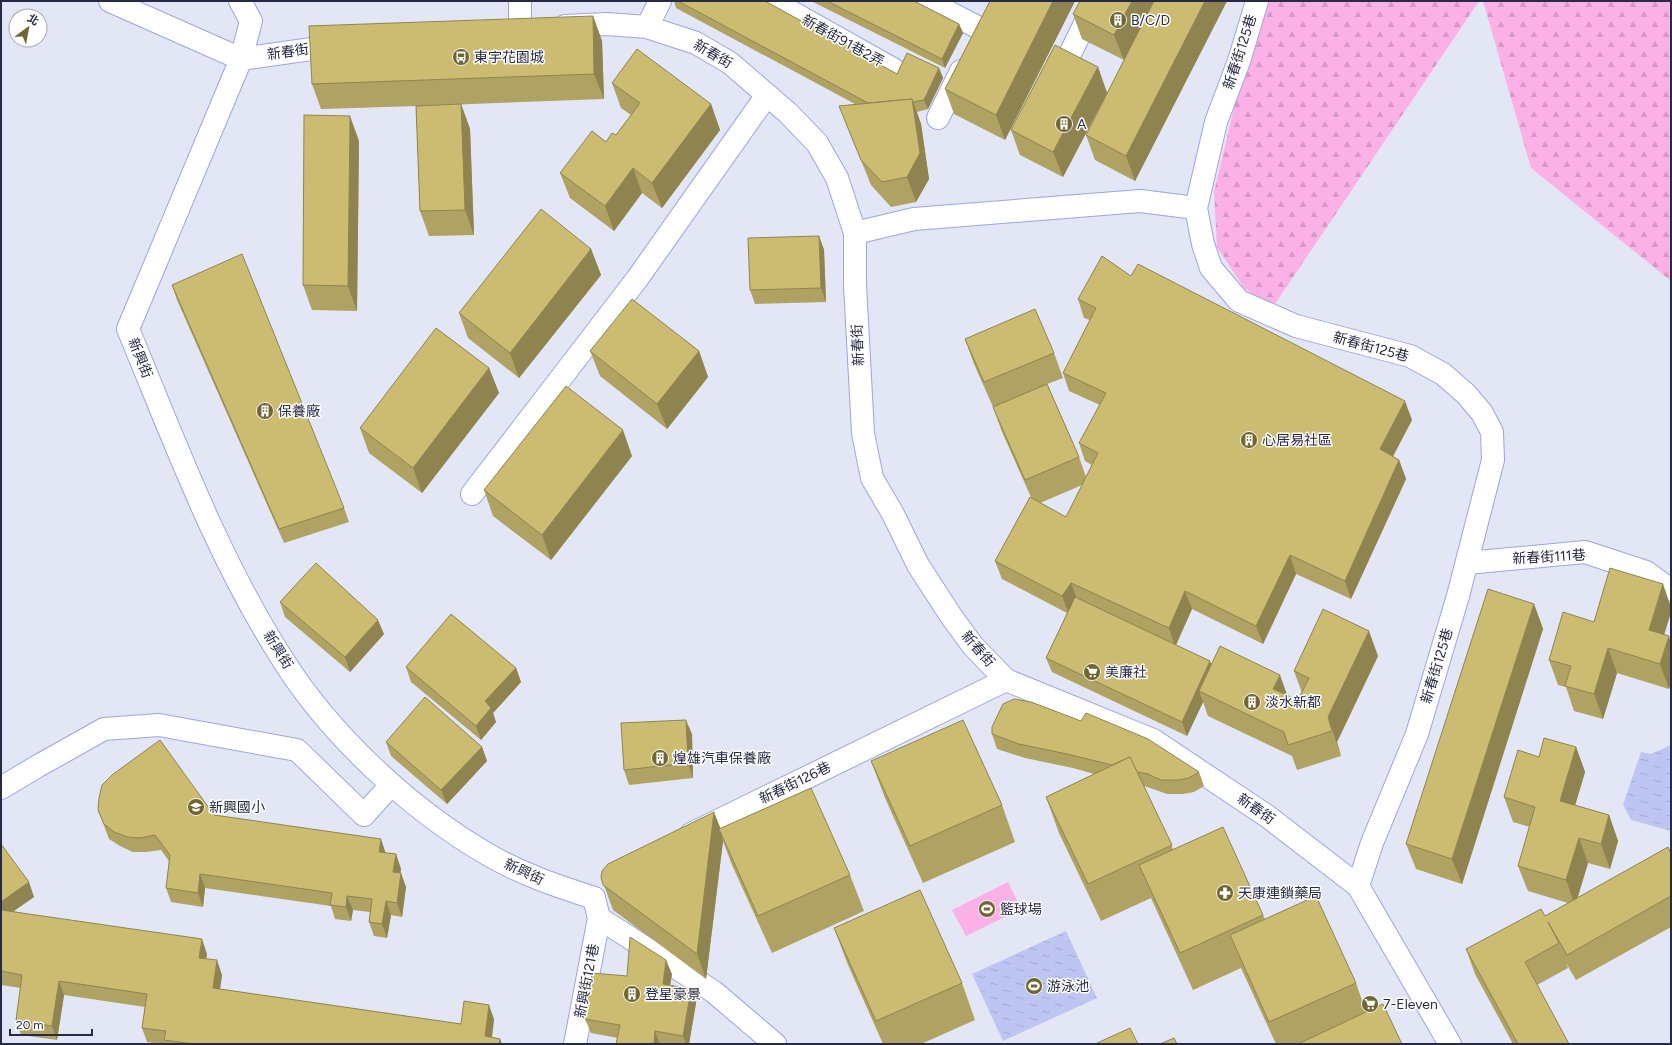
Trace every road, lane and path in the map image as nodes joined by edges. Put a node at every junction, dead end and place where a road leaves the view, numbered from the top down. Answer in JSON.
{"nodes":[{"id":1,"x":110,"y":1,"type":"edge"},
{"id":2,"x":240,"y":1,"type":"edge"},
{"id":3,"x":520,"y":1,"type":"edge"},
{"id":4,"x":660,"y":1,"type":"edge"},
{"id":5,"x":772,"y":1,"type":"edge"},
{"id":6,"x":927,"y":1,"type":"edge"},
{"id":7,"x":1096,"y":1,"type":"edge"},
{"id":8,"x":1257,"y":1,"type":"edge"},
{"id":9,"x":991,"y":8,"type":"edge"},
{"id":10,"x":520,"y":26,"type":"junction"},
{"id":11,"x":647,"y":27,"type":"junction"},
{"id":12,"x":497,"y":28,"type":"edge"},
{"id":13,"x":980,"y":29,"type":"junction"},
{"id":14,"x":357,"y":43,"type":"edge"},
{"id":15,"x":241,"y":58,"type":"junction"},
{"id":16,"x":1067,"y":60,"type":"edge"},
{"id":17,"x":894,"y":69,"type":"dead end"},
{"id":18,"x":767,"y":95,"type":"junction"},
{"id":19,"x":938,"y":118,"type":"dead end"},
{"id":20,"x":1196,"y":208,"type":"junction"},
{"id":21,"x":855,"y":233,"type":"junction"},
{"id":22,"x":472,"y":494,"type":"dead end"},
{"id":23,"x":1467,"y":563,"type":"junction"},
{"id":24,"x":1671,"y":590,"type":"edge"},
{"id":25,"x":1006,"y":680,"type":"junction"},
{"id":26,"x":391,"y":785,"type":"junction"},
{"id":27,"x":1,"y":788,"type":"edge"},
{"id":28,"x":674,"y":843,"type":"edge"},
{"id":29,"x":606,"y":880,"type":"edge"},
{"id":30,"x":1358,"y":886,"type":"junction"},
{"id":31,"x":596,"y":908,"type":"junction"},
{"id":32,"x":575,"y":1044,"type":"edge"},
{"id":33,"x":775,"y":1044,"type":"edge"},
{"id":34,"x":1450,"y":1044,"type":"edge"}],
"edges":[{"from":1,"to":15,"type":"street"},
{"from":2,"to":15,"type":"street","name":"新興街"},
{"from":3,"to":10,"type":"street"},
{"from":4,"to":11,"type":"street"},
{"from":5,"to":17,"type":"street","name":"新春街91巷2弄"},
{"from":6,"to":13,"type":"street"},
{"from":7,"to":16,"type":"street"},
{"from":8,"to":20,"type":"street","name":"新春街125巷"},
{"from":9,"to":13,"type":"street"},
{"from":10,"to":11,"type":"street","name":"新春街"},
{"from":10,"to":12,"type":"street","name":"新春街"},
{"from":11,"to":18,"type":"street","name":"新春街"},
{"from":13,"to":19,"type":"street"},
{"from":14,"to":15,"type":"street","name":"新春街"},
{"from":15,"to":26,"type":"street","name":"新興街"},
{"from":18,"to":21,"type":"street","name":"新春街"},
{"from":18,"to":22,"type":"street"},
{"from":20,"to":21,"type":"street"},
{"from":20,"to":23,"type":"street","name":"新春街125巷"},
{"from":21,"to":25,"type":"street","name":"新春街"},
{"from":23,"to":24,"type":"street","name":"新春街111巷"},
{"from":23,"to":30,"type":"street","name":"新春街125巷"},
{"from":25,"to":28,"type":"street","name":"新春街126巷"},
{"from":25,"to":30,"type":"street","name":"新春街"},
{"from":26,"to":27,"type":"street"},
{"from":26,"to":31,"type":"street","name":"新興街"},
{"from":29,"to":31,"type":"street"},
{"from":30,"to":34,"type":"street","name":"新春街"},
{"from":31,"to":32,"type":"street","name":"新興街121巷"},
{"from":31,"to":33,"type":"street","name":"新興街"}]}
